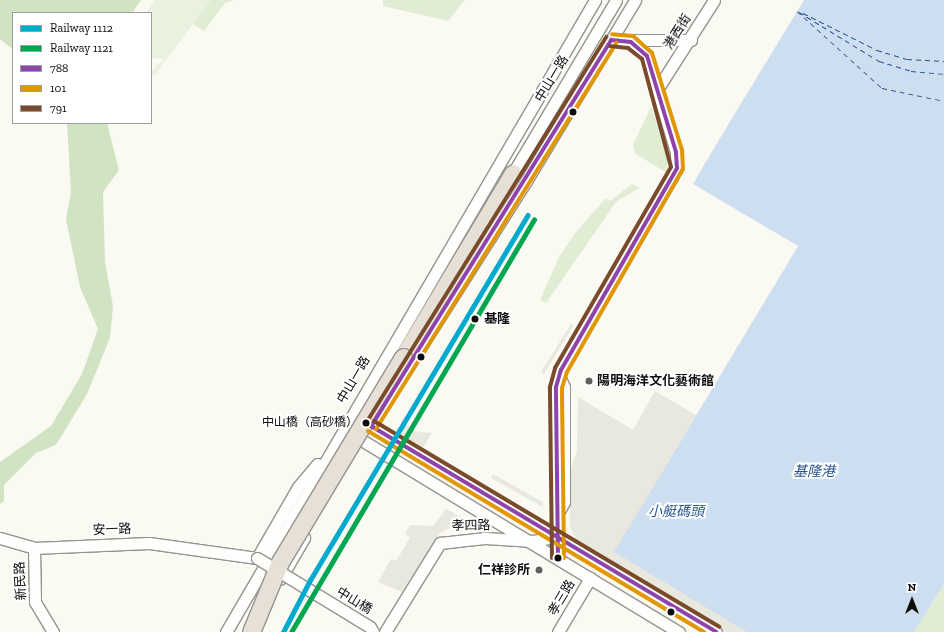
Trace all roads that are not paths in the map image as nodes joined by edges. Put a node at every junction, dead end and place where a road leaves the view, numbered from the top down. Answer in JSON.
{"nodes":[{"id":1,"x":595,"y":0,"type":"edge"},
{"id":2,"x":616,"y":0,"type":"edge"},
{"id":3,"x":634,"y":0,"type":"edge"},
{"id":4,"x":714,"y":0,"type":"edge"},
{"id":5,"x":611,"y":40,"type":"junction"},
{"id":6,"x":691,"y":40,"type":"junction"},
{"id":7,"x":632,"y":42,"type":"junction"},
{"id":8,"x":658,"y":88,"type":"junction"},
{"id":9,"x":498,"y":164,"type":"junction"},
{"id":10,"x":519,"y":177,"type":"junction"},
{"id":11,"x":351,"y":414,"type":"junction"},
{"id":12,"x":371,"y":426,"type":"junction"},
{"id":13,"x":342,"y":429,"type":"junction"},
{"id":14,"x":362,"y":440,"type":"junction"},
{"id":15,"x":329,"y":451,"type":"junction"},
{"id":16,"x":489,"y":516,"type":"junction"},
{"id":17,"x":559,"y":536,"type":"junction"},
{"id":18,"x":0,"y":538,"type":"edge"},
{"id":19,"x":485,"y":538,"type":"junction"},
{"id":20,"x":533,"y":541,"type":"junction"},
{"id":21,"x":34,"y":548,"type":"junction"},
{"id":22,"x":257,"y":558,"type":"junction"},
{"id":23,"x":558,"y":558,"type":"junction"},
{"id":24,"x":590,"y":578,"type":"junction"},
{"id":25,"x":711,"y":631,"type":"edge"},
{"id":26,"x":53,"y":632,"type":"edge"},
{"id":27,"x":226,"y":632,"type":"edge"},
{"id":28,"x":244,"y":632,"type":"edge"},
{"id":29,"x":252,"y":632,"type":"edge"},
{"id":30,"x":373,"y":632,"type":"edge"},
{"id":31,"x":385,"y":632,"type":"edge"},
{"id":32,"x":558,"y":632,"type":"edge"},
{"id":33,"x":680,"y":632,"type":"edge"}],
"edges":[{"from":1,"to":9,"type":"street","name":"中山一路"},
{"from":2,"to":10,"type":"street","name":"中山一路"},
{"from":3,"to":5,"type":"street","name":"中山一路"},
{"from":4,"to":6,"type":"street","name":"港西街"},
{"from":5,"to":7,"type":"street"},
{"from":5,"to":10,"type":"street","name":"中山一路"},
{"from":6,"to":7,"type":"street"},
{"from":6,"to":8,"type":"street","name":"港西街"},
{"from":7,"to":8,"type":"street"},
{"from":8,"to":17,"type":"street"},
{"from":9,"to":10,"type":"street"},
{"from":9,"to":11,"type":"street","name":"中山一路"},
{"from":10,"to":12,"type":"street","name":"中山一路"},
{"from":10,"to":29,"type":"highway","bridge":true},
{"from":11,"to":12,"type":"street"},
{"from":11,"to":13,"type":"street","name":"中山一路"},
{"from":12,"to":14,"type":"street","name":"中山一路"},
{"from":12,"to":17,"type":"street"},
{"from":13,"to":14,"type":"street"},
{"from":13,"to":15,"type":"street","name":"中山一路"},
{"from":14,"to":16,"type":"street"},
{"from":14,"to":28,"type":"street","name":"中山一路"},
{"from":15,"to":22,"type":"street"},
{"from":15,"to":27,"type":"street","name":"中山一路"},
{"from":16,"to":19,"type":"street"},
{"from":16,"to":20,"type":"street"},
{"from":17,"to":20,"type":"street","name":"孝四路"},
{"from":17,"to":23,"type":"street"},
{"from":17,"to":25,"type":"street"},
{"from":18,"to":21,"type":"street","name":"安一路"},
{"from":19,"to":20,"type":"street","name":"孝四路"},
{"from":19,"to":31,"type":"street","name":"孝四路"},
{"from":20,"to":23,"type":"street"},
{"from":21,"to":22,"type":"street","name":"安一路"},
{"from":21,"to":26,"type":"street","name":"新民路"},
{"from":22,"to":30,"type":"street","name":"中山橋","bridge":true},
{"from":23,"to":24,"type":"street"},
{"from":24,"to":32,"type":"street","name":"孝三路"},
{"from":24,"to":33,"type":"street"}]}
